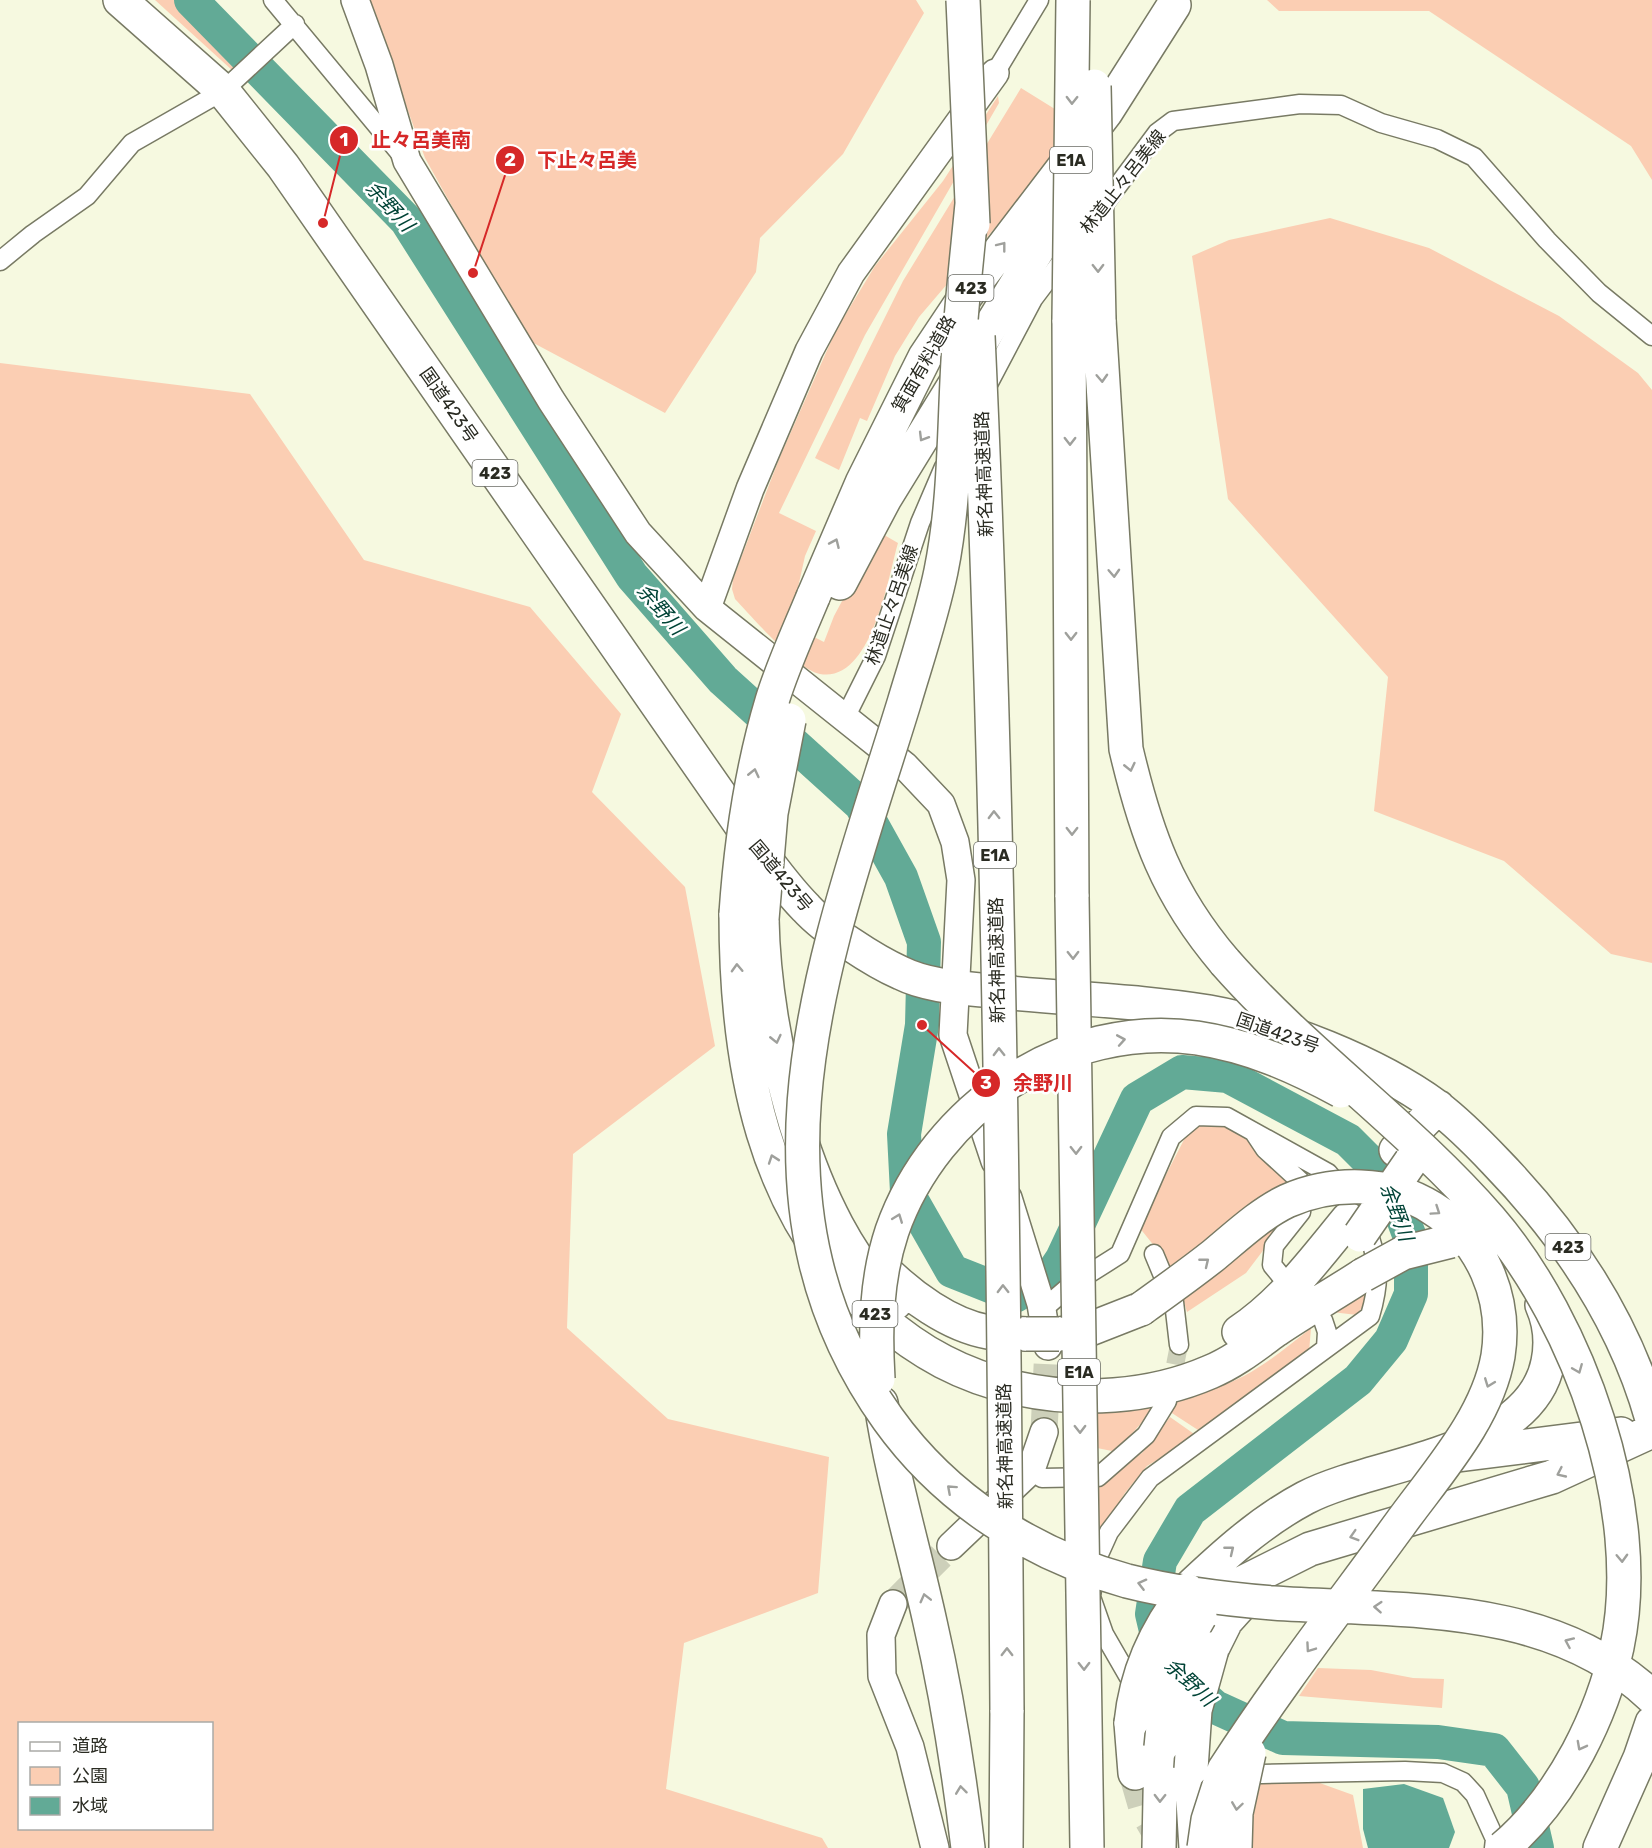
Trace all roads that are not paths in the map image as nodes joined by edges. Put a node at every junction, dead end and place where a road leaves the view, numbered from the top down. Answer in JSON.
{"nodes":[{"id":1,"x":120,"y":0,"type":"edge"},
{"id":2,"x":273,"y":0,"type":"edge"},
{"id":3,"x":355,"y":0,"type":"edge"},
{"id":4,"x":963,"y":0,"type":"edge"},
{"id":5,"x":1039,"y":0,"type":"edge"},
{"id":6,"x":1073,"y":0,"type":"edge"},
{"id":7,"x":1092,"y":0,"type":"edge"},
{"id":8,"x":1180,"y":8,"type":"dead end"},
{"id":9,"x":295,"y":24,"type":"junction"},
{"id":10,"x":995,"y":73,"type":"joint"},
{"id":11,"x":229,"y":86,"type":"junction"},
{"id":12,"x":407,"y":161,"type":"junction"},
{"id":13,"x":972,"y":204,"type":"junction"},
{"id":14,"x":0,"y":261,"type":"edge"},
{"id":15,"x":1084,"y":320,"type":"junction"},
{"id":16,"x":1652,"y":336,"type":"edge"},
{"id":17,"x":707,"y":608,"type":"junction"},
{"id":18,"x":845,"y":718,"type":"junction"},
{"id":19,"x":749,"y":916,"type":"junction"},
{"id":20,"x":957,"y":987,"type":"junction"},
{"id":21,"x":1437,"y":1107,"type":"junction"},
{"id":22,"x":1253,"y":1130,"type":"junction"},
{"id":23,"x":1400,"y":1145,"type":"junction"},
{"id":24,"x":820,"y":1189,"type":"junction"},
{"id":25,"x":1354,"y":1227,"type":"junction"},
{"id":26,"x":1154,"y":1254,"type":"dead end"},
{"id":27,"x":1281,"y":1276,"type":"dead end"},
{"id":28,"x":1323,"y":1320,"type":"dead end"},
{"id":29,"x":1043,"y":1326,"type":"junction"},
{"id":30,"x":1276,"y":1330,"type":"junction"},
{"id":31,"x":1179,"y":1345,"type":"tunnel mouth"},
{"id":32,"x":1326,"y":1348,"type":"junction"},
{"id":33,"x":1167,"y":1401,"type":"tunnel mouth"},
{"id":34,"x":1652,"y":1419,"type":"edge"},
{"id":35,"x":1652,"y":1430,"type":"edge"},
{"id":36,"x":1044,"y":1432,"type":"tunnel mouth"},
{"id":37,"x":1426,"y":1459,"type":"junction"},
{"id":38,"x":1031,"y":1470,"type":"junction"},
{"id":39,"x":951,"y":1546,"type":"tunnel mouth"},
{"id":40,"x":1310,"y":1549,"type":"junction"},
{"id":41,"x":1194,"y":1603,"type":"junction"},
{"id":42,"x":893,"y":1604,"type":"tunnel mouth"},
{"id":43,"x":1652,"y":1697,"type":"edge"},
{"id":44,"x":1266,"y":1710,"type":"junction"},
{"id":45,"x":1652,"y":1723,"type":"edge"},
{"id":46,"x":1135,"y":1773,"type":"tunnel mouth"},
{"id":47,"x":934,"y":1848,"type":"edge"},
{"id":48,"x":968,"y":1848,"type":"edge"},
{"id":49,"x":1006,"y":1848,"type":"edge"},
{"id":50,"x":1087,"y":1848,"type":"edge"},
{"id":51,"x":1159,"y":1848,"type":"edge"},
{"id":52,"x":1196,"y":1848,"type":"edge"},
{"id":53,"x":1204,"y":1848,"type":"edge"},
{"id":54,"x":1235,"y":1848,"type":"edge"},
{"id":55,"x":1494,"y":1848,"type":"edge"},
{"id":56,"x":1503,"y":1848,"type":"edge"},
{"id":57,"x":1600,"y":1848,"type":"edge"}],
"edges":[{"from":1,"to":11,"type":"highway","name":"国道423号","number":"423"},
{"from":2,"to":9,"type":"street"},
{"from":3,"to":12,"type":"street"},
{"from":4,"to":13,"type":"highway","name":"新名神高速道路","number":"E1A","bridge":true},
{"from":5,"to":10,"type":"street"},
{"from":6,"to":15,"type":"highway","number":"E1A","one_way":true,"bridge":true},
{"from":7,"to":15,"type":"highway","one_way":true,"bridge":true},
{"from":8,"to":19,"type":"highway","name":"箕面有料道路","number":"423","bridge":true},
{"from":9,"to":11,"type":"street"},
{"from":9,"to":12,"type":"street"},
{"from":10,"to":17,"type":"street"},
{"from":11,"to":14,"type":"street"},
{"from":11,"to":20,"type":"highway","name":"国道423号","number":"423"},
{"from":12,"to":17,"type":"street"},
{"from":43,"to":13,"type":"highway","one_way":true,"bridge":true},
{"from":49,"to":13,"type":"highway","name":"新名神高速道路","number":"E1A","one_way":true,"bridge":true},
{"from":15,"to":23,"type":"highway","one_way":true,"bridge":true},
{"from":15,"to":50,"type":"highway","number":"E1A","one_way":true,"bridge":true},
{"from":16,"to":18,"type":"street","name":"林道止々呂美線"},
{"from":17,"to":18,"type":"street"},
{"from":18,"to":20,"type":"street"},
{"from":19,"to":24,"type":"highway","number":"423","one_way":true},
{"from":30,"to":19,"type":"highway","number":"423","one_way":true},
{"from":20,"to":21,"type":"highway","name":"国道423号","number":"423"},
{"from":20,"to":29,"type":"street"},
{"from":21,"to":23,"type":"highway","number":"423"},
{"from":21,"to":34,"type":"highway","name":"国道423号","number":"423"},
{"from":22,"to":27,"type":"street"},
{"from":22,"to":29,"type":"street"},
{"from":22,"to":32,"type":"street"},
{"from":23,"to":25,"type":"highway","number":"423","bridge":true},
{"from":48,"to":23,"type":"highway","one_way":true,"bridge":true},
{"from":23,"to":56,"type":"highway","one_way":true,"bridge":true},
{"from":24,"to":25,"type":"highway","number":"423"},
{"from":24,"to":29,"type":"highway"},
{"from":25,"to":30,"type":"highway","number":"423"},
{"from":26,"to":31,"type":"street"},
{"from":28,"to":32,"type":"street"},
{"from":29,"to":44,"type":"highway","one_way":true,"bridge":true},
{"from":30,"to":37,"type":"highway","bridge":true},
{"from":32,"to":55,"type":"street"},
{"from":33,"to":38,"type":"street"},
{"from":35,"to":37,"type":"highway"},
{"from":35,"to":40,"type":"highway","one_way":true},
{"from":36,"to":38,"type":"street"},
{"from":41,"to":37,"type":"highway","one_way":true},
{"from":38,"to":39,"type":"street"},
{"from":40,"to":41,"type":"highway"},
{"from":40,"to":52,"type":"highway","bridge":true},
{"from":41,"to":46,"type":"highway","bridge":true},
{"from":41,"to":51,"type":"highway","one_way":true,"bridge":true},
{"from":42,"to":47,"type":"street"},
{"from":44,"to":53,"type":"highway","bridge":true},
{"from":44,"to":54,"type":"highway","one_way":true,"bridge":true},
{"from":45,"to":57,"type":"highway"}]}
